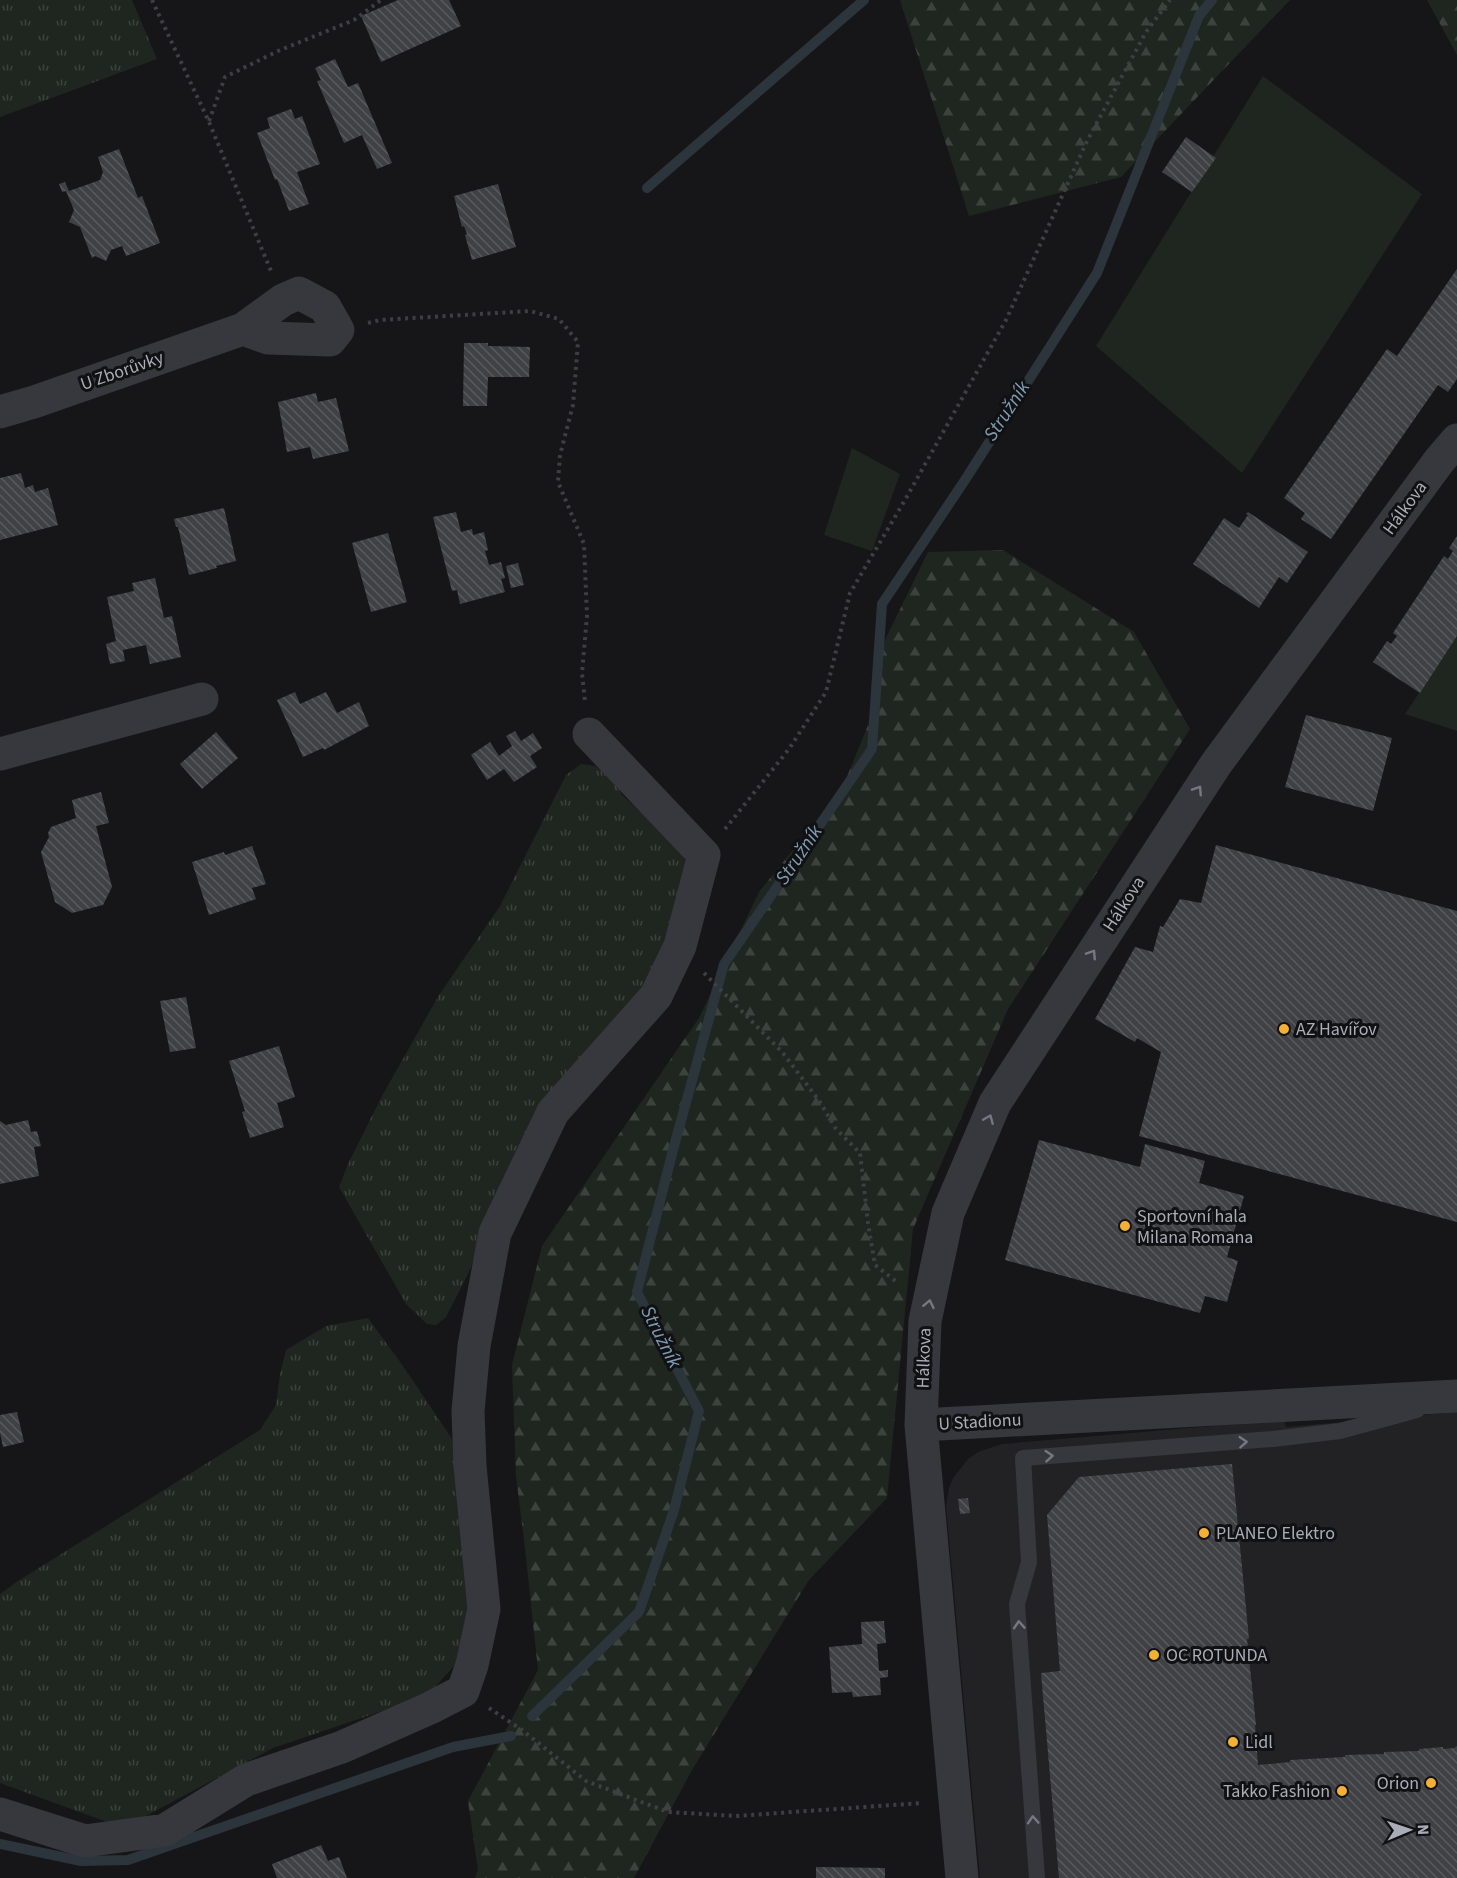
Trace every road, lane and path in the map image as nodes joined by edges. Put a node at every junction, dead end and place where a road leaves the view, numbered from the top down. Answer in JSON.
{"nodes":[{"id":1,"x":152,"y":0,"type":"edge"},
{"id":2,"x":381,"y":0,"type":"edge"},
{"id":3,"x":1170,"y":0,"type":"edge"},
{"id":4,"x":208,"y":122,"type":"junction"},
{"id":5,"x":283,"y":300,"type":"junction"},
{"id":6,"x":243,"y":329,"type":"junction"},
{"id":7,"x":338,"y":330,"type":"junction"},
{"id":8,"x":0,"y":412,"type":"edge"},
{"id":9,"x":1457,"y":440,"type":"edge"},
{"id":10,"x":202,"y":699,"type":"dead end"},
{"id":11,"x":589,"y":734,"type":"joint"},
{"id":12,"x":0,"y":754,"type":"edge"},
{"id":13,"x":704,"y":855,"type":"junction"},
{"id":14,"x":711,"y":980,"type":"dead end"},
{"id":15,"x":925,"y":1321,"type":"junction"},
{"id":16,"x":1457,"y":1397,"type":"edge"},
{"id":17,"x":921,"y":1425,"type":"junction"},
{"id":18,"x":463,"y":1691,"type":"junction"},
{"id":19,"x":955,"y":1801,"type":"junction"},
{"id":20,"x":0,"y":1814,"type":"edge"},
{"id":21,"x":962,"y":1878,"type":"edge"},
{"id":22,"x":1037,"y":1878,"type":"edge"}],
"edges":[{"from":1,"to":4,"type":"path"},
{"from":2,"to":4,"type":"path"},
{"from":3,"to":13,"type":"path"},
{"from":4,"to":5,"type":"path"},
{"from":5,"to":6,"type":"street","name":"U Zborůvky"},
{"from":5,"to":7,"type":"street"},
{"from":6,"to":7,"type":"street"},
{"from":6,"to":8,"type":"street","name":"U Zborůvky"},
{"from":7,"to":11,"type":"path"},
{"from":15,"to":9,"type":"street","name":"Hálkova","one_way":true},
{"from":10,"to":12,"type":"street"},
{"from":11,"to":13,"type":"street"},
{"from":13,"to":18,"type":"street"},
{"from":14,"to":15,"type":"path"},
{"from":15,"to":17,"type":"street","name":"Hálkova"},
{"from":16,"to":17,"type":"street","name":"U Stadionu"},
{"from":22,"to":16,"type":"lane","one_way":true},
{"from":17,"to":19,"type":"street","name":"U Stadionu"},
{"from":18,"to":19,"type":"path"},
{"from":18,"to":20,"type":"street"},
{"from":19,"to":21,"type":"street","name":"U Stadionu"}]}
